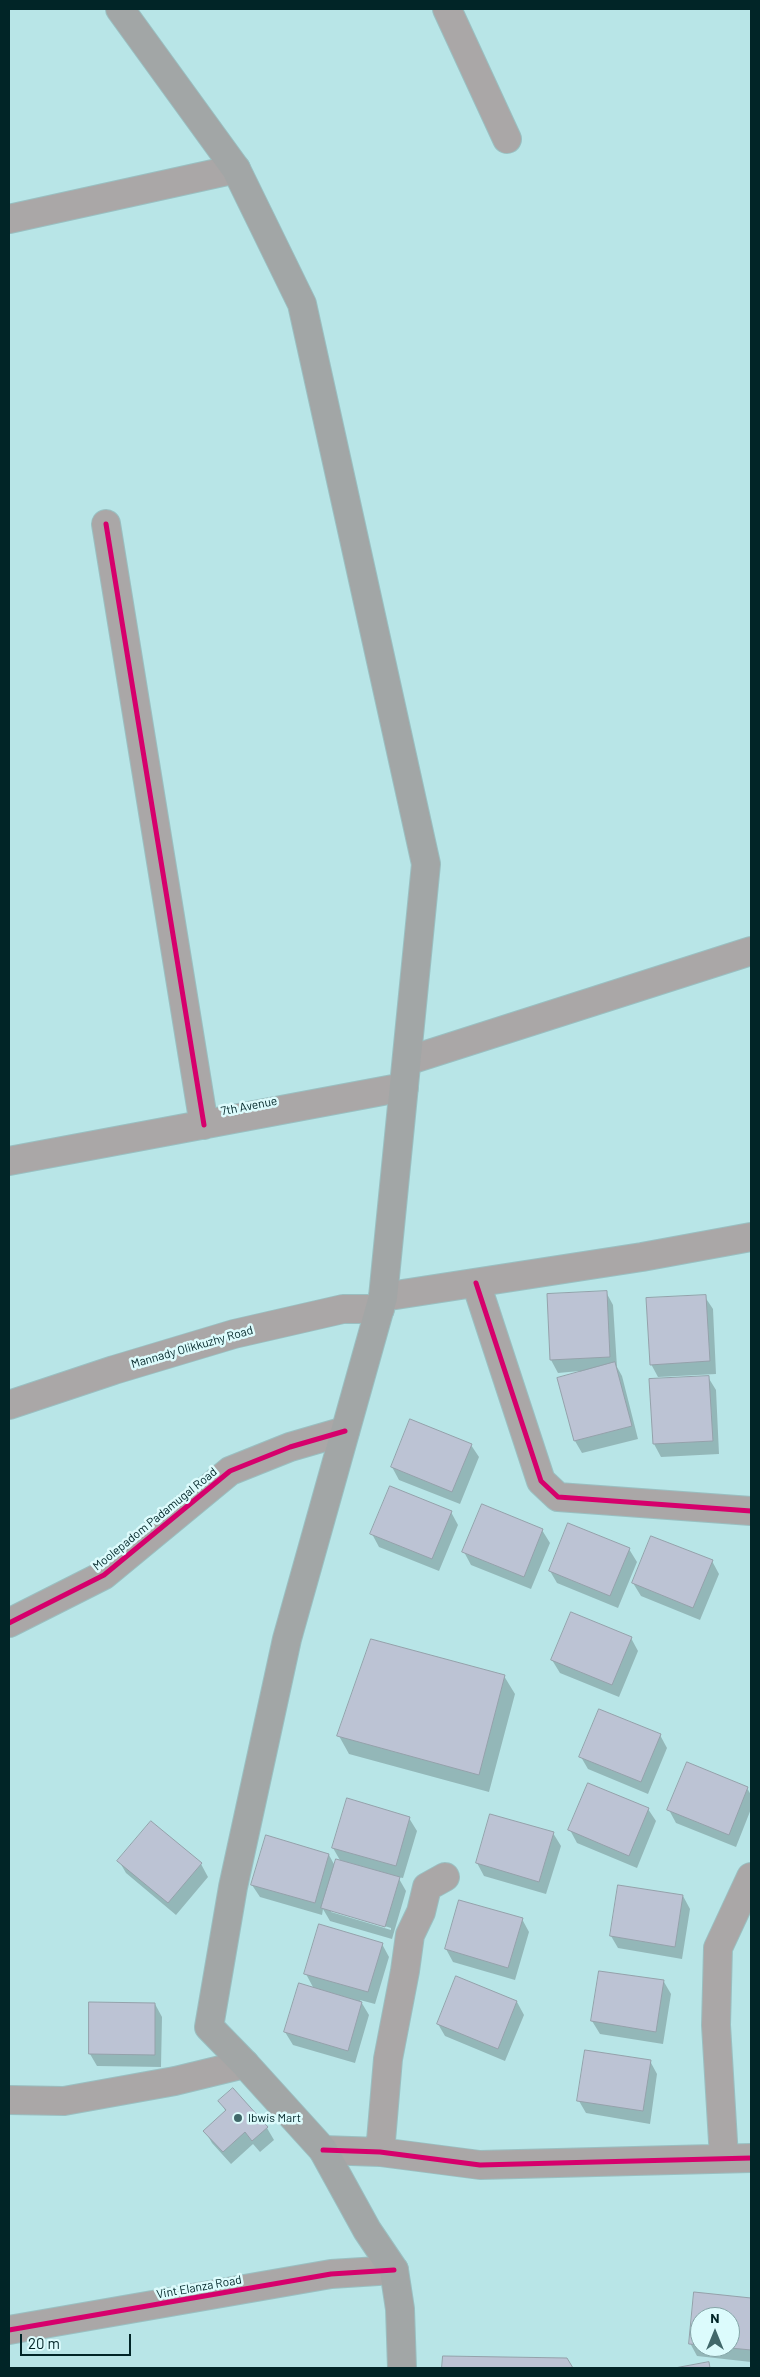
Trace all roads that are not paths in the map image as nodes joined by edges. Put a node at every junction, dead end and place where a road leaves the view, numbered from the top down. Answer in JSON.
{"nodes":[{"id":1,"x":120,"y":9,"type":"edge"},
{"id":2,"x":447,"y":9,"type":"edge"},
{"id":3,"x":507,"y":140,"type":"dead end"},
{"id":4,"x":236,"y":169,"type":"junction"},
{"id":5,"x":9,"y":218,"type":"edge"},
{"id":6,"x":106,"y":524,"type":"dead end"},
{"id":7,"x":751,"y":951,"type":"edge"},
{"id":8,"x":405,"y":1074,"type":"junction"},
{"id":9,"x":204,"y":1125,"type":"junction"},
{"id":10,"x":9,"y":1161,"type":"edge"},
{"id":11,"x":751,"y":1237,"type":"edge"},
{"id":12,"x":476,"y":1283,"type":"junction"},
{"id":13,"x":381,"y":1303,"type":"junction"},
{"id":14,"x":9,"y":1405,"type":"edge"},
{"id":15,"x":345,"y":1431,"type":"junction"},
{"id":16,"x":751,"y":1511,"type":"edge"},
{"id":17,"x":9,"y":1623,"type":"edge"},
{"id":18,"x":444,"y":1877,"type":"dead end"},
{"id":19,"x":751,"y":1877,"type":"edge"},
{"id":20,"x":246,"y":2064,"type":"junction"},
{"id":21,"x":9,"y":2100,"type":"edge"},
{"id":22,"x":323,"y":2150,"type":"junction"},
{"id":23,"x":380,"y":2152,"type":"junction"},
{"id":24,"x":724,"y":2158,"type":"junction"},
{"id":25,"x":751,"y":2158,"type":"edge"},
{"id":26,"x":394,"y":2270,"type":"junction"},
{"id":27,"x":9,"y":2330,"type":"edge"},
{"id":28,"x":402,"y":2368,"type":"edge"}],
"edges":[{"from":1,"to":4,"type":"main road"},
{"from":2,"to":3,"type":"street"},
{"from":4,"to":5,"type":"street"},
{"from":4,"to":8,"type":"main road"},
{"from":6,"to":9,"type":"street"},
{"from":7,"to":8,"type":"street","name":"7th Avenue"},
{"from":8,"to":9,"type":"street","name":"7th Avenue"},
{"from":8,"to":13,"type":"main road"},
{"from":9,"to":10,"type":"street","name":"7th Avenue"},
{"from":11,"to":12,"type":"street","name":"Mannady Olikkuzhy Road"},
{"from":12,"to":13,"type":"street","name":"Mannady Olikkuzhy Road"},
{"from":12,"to":16,"type":"street"},
{"from":13,"to":14,"type":"street","name":"Mannady Olikkuzhy Road"},
{"from":13,"to":15,"type":"main road"},
{"from":15,"to":17,"type":"street","name":"Moolepadom Padamugal Road"},
{"from":15,"to":20,"type":"main road"},
{"from":18,"to":23,"type":"street"},
{"from":19,"to":24,"type":"street"},
{"from":20,"to":21,"type":"street"},
{"from":20,"to":22,"type":"main road"},
{"from":22,"to":23,"type":"street"},
{"from":22,"to":26,"type":"main road"},
{"from":23,"to":24,"type":"street"},
{"from":24,"to":25,"type":"street"},
{"from":26,"to":27,"type":"street","name":"Vint Elanza Road"},
{"from":26,"to":28,"type":"main road"}]}
